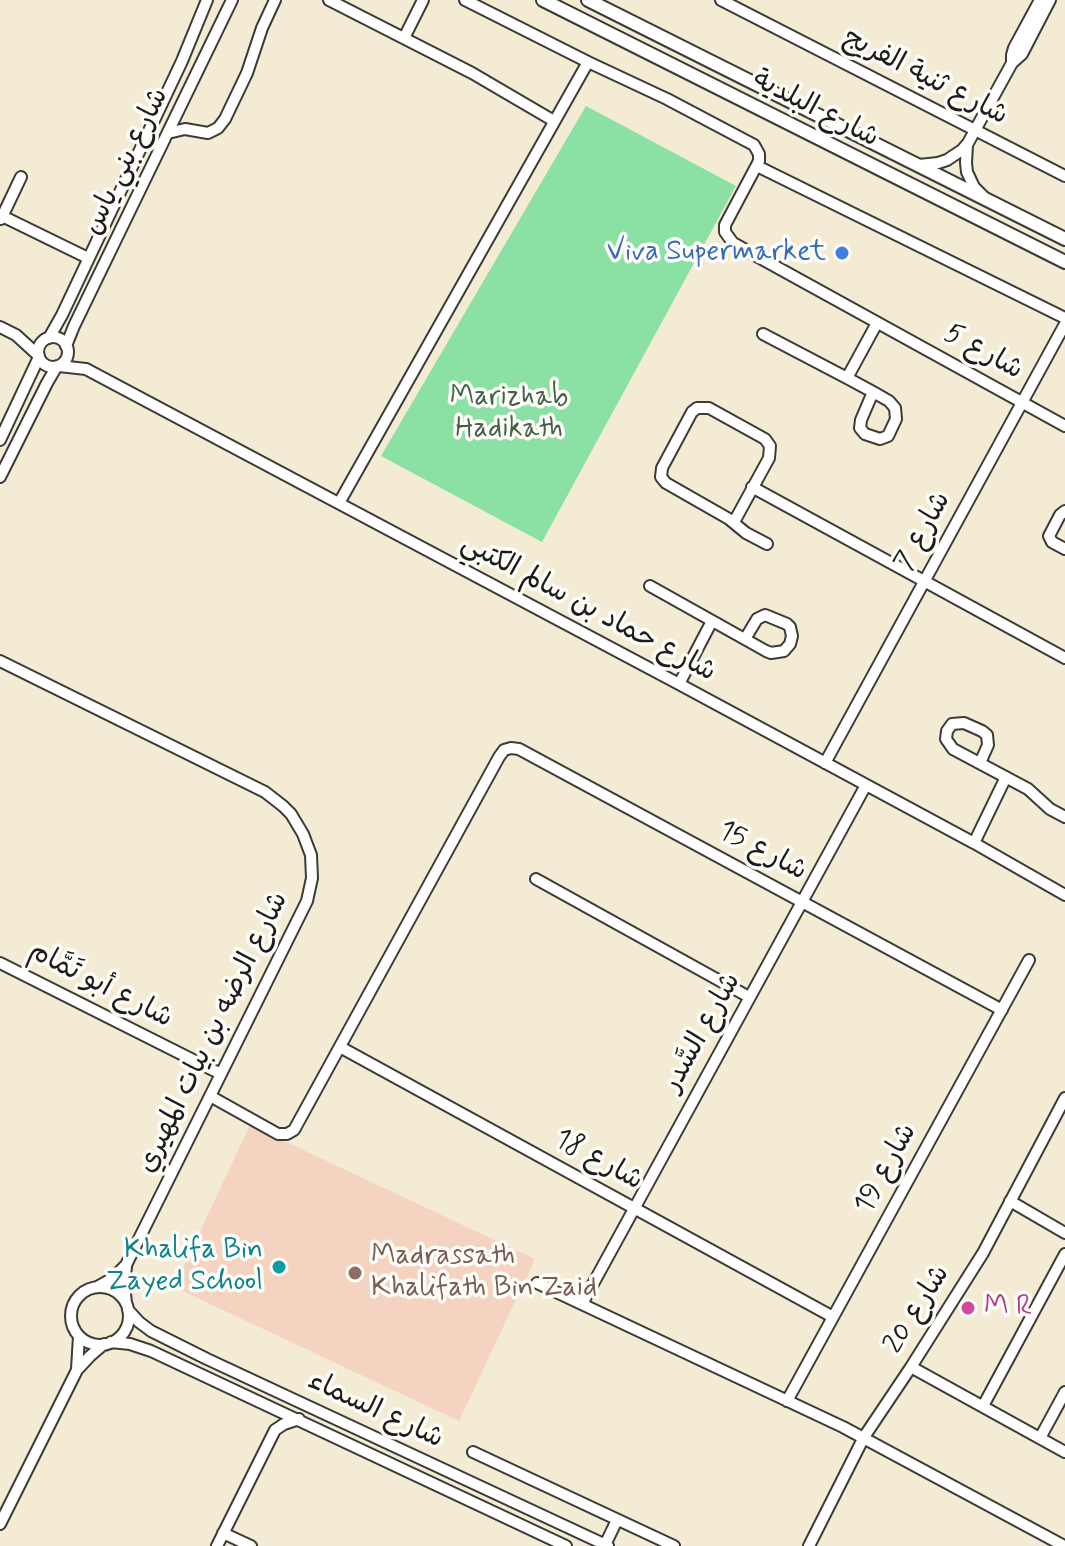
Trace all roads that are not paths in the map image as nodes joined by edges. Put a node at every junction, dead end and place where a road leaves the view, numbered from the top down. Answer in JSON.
{"nodes":[{"id":1,"x":207,"y":0,"type":"edge"},
{"id":2,"x":232,"y":0,"type":"edge"},
{"id":3,"x":272,"y":0,"type":"edge"},
{"id":4,"x":329,"y":0,"type":"edge"},
{"id":5,"x":423,"y":0,"type":"edge"},
{"id":6,"x":465,"y":0,"type":"edge"},
{"id":7,"x":543,"y":0,"type":"edge"},
{"id":8,"x":588,"y":0,"type":"edge"},
{"id":9,"x":721,"y":0,"type":"edge"},
{"id":10,"x":1040,"y":0,"type":"edge"},
{"id":11,"x":1050,"y":0,"type":"edge"},
{"id":12,"x":404,"y":38,"type":"junction"},
{"id":13,"x":588,"y":62,"type":"junction"},
{"id":14,"x":1012,"y":63,"type":"junction"},
{"id":15,"x":179,"y":109,"type":"junction"},
{"id":16,"x":554,"y":121,"type":"junction"},
{"id":17,"x":191,"y":129,"type":"junction"},
{"id":18,"x":975,"y":131,"type":"junction"},
{"id":19,"x":168,"y":133,"type":"junction"},
{"id":20,"x":968,"y":143,"type":"junction"},
{"id":21,"x":917,"y":165,"type":"junction"},
{"id":22,"x":757,"y":166,"type":"junction"},
{"id":23,"x":1065,"y":176,"type":"edge"},
{"id":24,"x":21,"y":177,"type":"dead end"},
{"id":25,"x":987,"y":200,"type":"junction"},
{"id":26,"x":1,"y":218,"type":"edge"},
{"id":27,"x":1065,"y":239,"type":"edge"},
{"id":28,"x":88,"y":258,"type":"junction"},
{"id":29,"x":1065,"y":262,"type":"edge"},
{"id":30,"x":1065,"y":321,"type":"edge"},
{"id":31,"x":877,"y":323,"type":"junction"},
{"id":32,"x":0,"y":327,"type":"edge"},
{"id":33,"x":763,"y":334,"type":"dead end"},
{"id":34,"x":16,"y":335,"type":"junction"},
{"id":35,"x":48,"y":338,"type":"junction"},
{"id":36,"x":67,"y":347,"type":"junction"},
{"id":37,"x":39,"y":356,"type":"junction"},
{"id":38,"x":58,"y":366,"type":"junction"},
{"id":39,"x":86,"y":369,"type":"junction"},
{"id":40,"x":847,"y":378,"type":"junction"},
{"id":41,"x":873,"y":392,"type":"junction"},
{"id":42,"x":1022,"y":403,"type":"junction"},
{"id":43,"x":1065,"y":426,"type":"edge"},
{"id":44,"x":0,"y":440,"type":"edge"},
{"id":45,"x":0,"y":477,"type":"edge"},
{"id":46,"x":752,"y":487,"type":"junction"},
{"id":47,"x":339,"y":503,"type":"junction"},
{"id":48,"x":1065,"y":511,"type":"edge"},
{"id":49,"x":734,"y":522,"type":"junction"},
{"id":50,"x":767,"y":544,"type":"dead end"},
{"id":51,"x":1065,"y":549,"type":"edge"},
{"id":52,"x":925,"y":581,"type":"junction"},
{"id":53,"x":650,"y":586,"type":"dead end"},
{"id":54,"x":712,"y":621,"type":"junction"},
{"id":55,"x":745,"y":639,"type":"junction"},
{"id":56,"x":1065,"y":658,"type":"edge"},
{"id":57,"x":0,"y":661,"type":"edge"},
{"id":58,"x":679,"y":684,"type":"junction"},
{"id":59,"x":825,"y":763,"type":"junction"},
{"id":60,"x":980,"y":763,"type":"junction"},
{"id":61,"x":1006,"y":777,"type":"junction"},
{"id":62,"x":866,"y":785,"type":"junction"},
{"id":63,"x":1065,"y":817,"type":"edge"},
{"id":64,"x":974,"y":843,"type":"junction"},
{"id":65,"x":536,"y":879,"type":"dead end"},
{"id":66,"x":1065,"y":895,"type":"edge"},
{"id":67,"x":802,"y":901,"type":"junction"},
{"id":68,"x":1029,"y":960,"type":"dead end"},
{"id":69,"x":0,"y":964,"type":"edge"},
{"id":70,"x":749,"y":997,"type":"junction"},
{"id":71,"x":1002,"y":1010,"type":"junction"},
{"id":72,"x":340,"y":1047,"type":"junction"},
{"id":73,"x":221,"y":1074,"type":"junction"},
{"id":74,"x":210,"y":1096,"type":"junction"},
{"id":75,"x":1065,"y":1098,"type":"edge"},
{"id":76,"x":1010,"y":1201,"type":"junction"},
{"id":77,"x":634,"y":1208,"type":"junction"},
{"id":78,"x":1065,"y":1233,"type":"edge"},
{"id":79,"x":1065,"y":1254,"type":"edge"},
{"id":80,"x":126,"y":1265,"type":"junction"},
{"id":81,"x":537,"y":1283,"type":"dead end"},
{"id":82,"x":97,"y":1287,"type":"junction"},
{"id":83,"x":582,"y":1304,"type":"junction"},
{"id":84,"x":127,"y":1307,"type":"junction"},
{"id":85,"x":833,"y":1317,"type":"junction"},
{"id":86,"x":79,"y":1336,"type":"junction"},
{"id":87,"x":108,"y":1343,"type":"junction"},
{"id":88,"x":911,"y":1367,"type":"junction"},
{"id":89,"x":77,"y":1370,"type":"junction"},
{"id":90,"x":1065,"y":1392,"type":"edge"},
{"id":91,"x":787,"y":1401,"type":"junction"},
{"id":92,"x":269,"y":1405,"type":"junction"},
{"id":93,"x":983,"y":1406,"type":"junction"},
{"id":94,"x":299,"y":1419,"type":"junction"},
{"id":95,"x":275,"y":1430,"type":"junction"},
{"id":96,"x":864,"y":1437,"type":"junction"},
{"id":97,"x":1040,"y":1438,"type":"junction"},
{"id":98,"x":473,"y":1452,"type":"dead end"},
{"id":99,"x":1065,"y":1452,"type":"edge"},
{"id":100,"x":617,"y":1520,"type":"junction"},
{"id":101,"x":0,"y":1524,"type":"edge"},
{"id":102,"x":223,"y":1533,"type":"junction"},
{"id":103,"x":607,"y":1545,"type":"edge"},
{"id":104,"x":217,"y":1546,"type":"edge"},
{"id":105,"x":251,"y":1546,"type":"edge"},
{"id":106,"x":566,"y":1546,"type":"edge"},
{"id":107,"x":674,"y":1546,"type":"edge"},
{"id":108,"x":809,"y":1546,"type":"edge"},
{"id":109,"x":1064,"y":1546,"type":"edge"}],
"edges":[{"from":1,"to":28,"type":"street","name":"شارع بني ياس"},
{"from":2,"to":15,"type":"street","name":"شارع بني ياس"},
{"from":3,"to":17,"type":"street"},
{"from":4,"to":12,"type":"street"},
{"from":5,"to":12,"type":"street"},
{"from":6,"to":13,"type":"street"},
{"from":7,"to":29,"type":"main road","name":"شارع البلدية"},
{"from":8,"to":21,"type":"main road","name":"شارع البلدية"},
{"from":9,"to":18,"type":"street","name":"شارع ثنية الفريج"},
{"from":10,"to":14,"type":"street"},
{"from":11,"to":14,"type":"street"},
{"from":12,"to":16,"type":"street"},
{"from":13,"to":16,"type":"street"},
{"from":13,"to":22,"type":"street"},
{"from":14,"to":18,"type":"street"},
{"from":15,"to":17,"type":"street"},
{"from":15,"to":19,"type":"street","name":"شارع بني ياس"},
{"from":16,"to":47,"type":"street"},
{"from":17,"to":19,"type":"street"},
{"from":18,"to":20,"type":"street"},
{"from":18,"to":23,"type":"street","name":"شارع ثنية الفريج"},
{"from":19,"to":36,"type":"street","name":"شارع بني ياس"},
{"from":20,"to":21,"type":"street"},
{"from":20,"to":25,"type":"street"},
{"from":21,"to":25,"type":"main road","name":"شارع البلدية"},
{"from":22,"to":30,"type":"street"},
{"from":22,"to":31,"type":"street","name":"شارع 5"},
{"from":24,"to":26,"type":"street"},
{"from":25,"to":27,"type":"main road","name":"شارع البلدية"},
{"from":26,"to":28,"type":"street"},
{"from":28,"to":35,"type":"street","name":"شارع بني ياس"},
{"from":30,"to":42,"type":"street","name":"شارع 7"},
{"from":31,"to":40,"type":"street"},
{"from":31,"to":42,"type":"street","name":"شارع 5"},
{"from":32,"to":34,"type":"street"},
{"from":33,"to":40,"type":"street"},
{"from":34,"to":35,"type":"street"},
{"from":34,"to":37,"type":"street"},
{"from":35,"to":36,"type":"street"},
{"from":35,"to":37,"type":"street"},
{"from":36,"to":38,"type":"street"},
{"from":36,"to":39,"type":"street","name":"شارع حماد بن سالم الكتبي"},
{"from":37,"to":38,"type":"street"},
{"from":37,"to":44,"type":"street"},
{"from":38,"to":39,"type":"street","name":"شارع حماد بن سالم الكتبي"},
{"from":38,"to":45,"type":"street"},
{"from":39,"to":47,"type":"street","name":"شارع حماد بن سالم الكتبي"},
{"from":40,"to":41,"type":"street"},
{"from":41,"to":41,"type":"street"},
{"from":42,"to":43,"type":"street","name":"شارع 5"},
{"from":42,"to":52,"type":"street","name":"شارع 7"},
{"from":46,"to":49,"type":"street"},
{"from":46,"to":49,"type":"street"},
{"from":46,"to":52,"type":"street"},
{"from":47,"to":58,"type":"street","name":"شارع حماد بن سالم الكتبي"},
{"from":48,"to":51,"type":"street"},
{"from":49,"to":50,"type":"street"},
{"from":52,"to":56,"type":"street"},
{"from":52,"to":59,"type":"street","name":"شارع 7"},
{"from":53,"to":54,"type":"street"},
{"from":54,"to":55,"type":"street"},
{"from":54,"to":58,"type":"street"},
{"from":55,"to":55,"type":"street"},
{"from":57,"to":73,"type":"street","name":"شارع الرضه بن بيات المهيري"},
{"from":58,"to":59,"type":"street","name":"شارع حماد بن سالم الكتبي"},
{"from":59,"to":62,"type":"street","name":"شارع حماد بن سالم الكتبي"},
{"from":60,"to":60,"type":"street"},
{"from":60,"to":61,"type":"street"},
{"from":61,"to":63,"type":"street"},
{"from":61,"to":64,"type":"street"},
{"from":62,"to":64,"type":"street","name":"شارع حماد بن سالم الكتبي"},
{"from":62,"to":67,"type":"street","name":"شارع السَّدر"},
{"from":64,"to":66,"type":"street","name":"شارع حماد بن سالم الكتبي"},
{"from":65,"to":70,"type":"street"},
{"from":67,"to":70,"type":"street","name":"شارع السَّدر"},
{"from":67,"to":71,"type":"street","name":"شارع 15"},
{"from":67,"to":72,"type":"street","name":"شارع 15"},
{"from":68,"to":71,"type":"street","name":"شارع 19"},
{"from":69,"to":73,"type":"street","name":"شارع أبو تَمَّام"},
{"from":70,"to":77,"type":"street","name":"شارع السَّدر"},
{"from":71,"to":85,"type":"street","name":"شارع 19"},
{"from":72,"to":74,"type":"street"},
{"from":72,"to":77,"type":"street","name":"شارع 18"},
{"from":73,"to":74,"type":"street","name":"شارع الرضه بن بيات المهيري"},
{"from":74,"to":80,"type":"street","name":"شارع الرضه بن بيات المهيري"},
{"from":75,"to":76,"type":"street","name":"شارع 20"},
{"from":76,"to":78,"type":"street"},
{"from":76,"to":88,"type":"street","name":"شارع 20"},
{"from":77,"to":83,"type":"street","name":"شارع السَّدر"},
{"from":77,"to":85,"type":"street","name":"شارع 18"},
{"from":79,"to":93,"type":"street"},
{"from":80,"to":82,"type":"street","name":"شارع الرضه بن بيات المهيري"},
{"from":80,"to":84,"type":"street","name":"شارع الرضه بن بيات المهيري"},
{"from":81,"to":83,"type":"street"},
{"from":82,"to":84,"type":"street"},
{"from":82,"to":86,"type":"street"},
{"from":83,"to":91,"type":"street"},
{"from":84,"to":87,"type":"street"},
{"from":84,"to":103,"type":"street","name":"شارع السماء"},
{"from":85,"to":91,"type":"street","name":"شارع 19"},
{"from":86,"to":87,"type":"street"},
{"from":86,"to":89,"type":"street"},
{"from":87,"to":89,"type":"street"},
{"from":87,"to":92,"type":"street","name":"شارع السماء"},
{"from":88,"to":93,"type":"street"},
{"from":88,"to":96,"type":"street","name":"شارع 20"},
{"from":89,"to":101,"type":"street"},
{"from":90,"to":97,"type":"street"},
{"from":91,"to":96,"type":"street"},
{"from":92,"to":94,"type":"street","name":"شارع السماء"},
{"from":92,"to":95,"type":"street"},
{"from":93,"to":97,"type":"street"},
{"from":94,"to":95,"type":"street"},
{"from":94,"to":106,"type":"street","name":"شارع السماء"},
{"from":95,"to":102,"type":"street"},
{"from":96,"to":108,"type":"street","name":"شارع 20"},
{"from":96,"to":109,"type":"street"},
{"from":97,"to":99,"type":"street"},
{"from":98,"to":100,"type":"street"},
{"from":100,"to":103,"type":"street"},
{"from":100,"to":107,"type":"street"},
{"from":102,"to":104,"type":"street"},
{"from":102,"to":105,"type":"street"}]}
